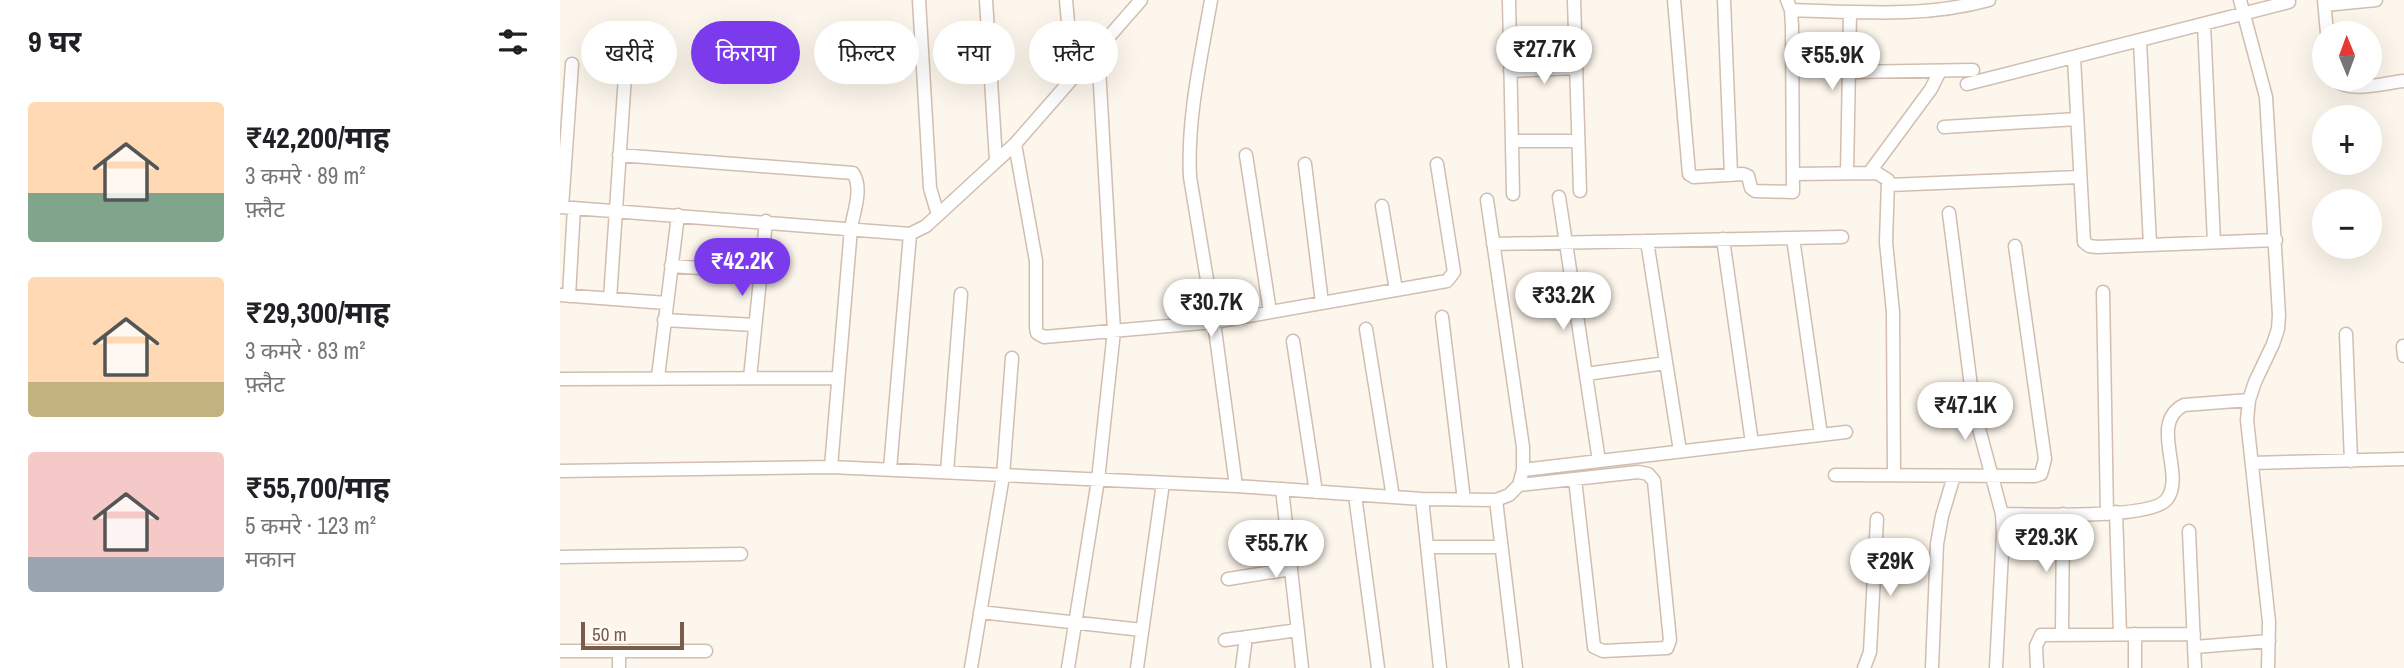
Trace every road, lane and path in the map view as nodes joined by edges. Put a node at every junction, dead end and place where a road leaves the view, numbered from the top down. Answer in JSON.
{"nodes":[{"id":1,"x":919,"y":0,"type":"edge"},
{"id":2,"x":986,"y":0,"type":"edge"},
{"id":3,"x":1066,"y":0,"type":"edge"},
{"id":4,"x":1141,"y":0,"type":"edge"},
{"id":5,"x":1211,"y":0,"type":"edge"},
{"id":6,"x":1509,"y":0,"type":"edge"},
{"id":7,"x":1574,"y":0,"type":"edge"},
{"id":8,"x":1674,"y":0,"type":"edge"},
{"id":9,"x":1724,"y":0,"type":"edge"},
{"id":10,"x":1989,"y":0,"type":"edge"},
{"id":11,"x":2240,"y":0,"type":"edge"},
{"id":12,"x":2376,"y":0,"type":"edge"},
{"id":13,"x":2290,"y":2,"type":"dead end"},
{"id":14,"x":2325,"y":2,"type":"edge"},
{"id":15,"x":1789,"y":5,"type":"edge"},
{"id":16,"x":1850,"y":12,"type":"junction"},
{"id":17,"x":2243,"y":14,"type":"junction"},
{"id":18,"x":1068,"y":21,"type":"edge"},
{"id":19,"x":2326,"y":21,"type":"edge"},
{"id":20,"x":2204,"y":24,"type":"junction"},
{"id":21,"x":1118,"y":27,"type":"edge"},
{"id":22,"x":2140,"y":41,"type":"junction"},
{"id":23,"x":2074,"y":58,"type":"junction"},
{"id":24,"x":572,"y":64,"type":"dead end"},
{"id":25,"x":1576,"y":68,"type":"junction"},
{"id":26,"x":1510,"y":71,"type":"junction"},
{"id":27,"x":1940,"y":71,"type":"junction"},
{"id":28,"x":1973,"y":71,"type":"dead end"},
{"id":29,"x":1849,"y":72,"type":"junction"},
{"id":30,"x":2404,"y":80,"type":"edge"},
{"id":31,"x":2382,"y":82,"type":"edge"},
{"id":32,"x":624,"y":84,"type":"edge"},
{"id":33,"x":1068,"y":84,"type":"edge"},
{"id":34,"x":1100,"y":84,"type":"edge"},
{"id":35,"x":1968,"y":85,"type":"dead end"},
{"id":36,"x":565,"y":102,"type":"edge"},
{"id":37,"x":2077,"y":119,"type":"junction"},
{"id":38,"x":1944,"y":127,"type":"dead end"},
{"id":39,"x":1512,"y":141,"type":"junction"},
{"id":40,"x":1578,"y":141,"type":"junction"},
{"id":41,"x":1015,"y":144,"type":"junction"},
{"id":42,"x":563,"y":151,"type":"edge"},
{"id":43,"x":619,"y":155,"type":"junction"},
{"id":44,"x":1247,"y":155,"type":"dead end"},
{"id":45,"x":996,"y":161,"type":"junction"},
{"id":46,"x":1306,"y":164,"type":"dead end"},
{"id":47,"x":1437,"y":164,"type":"dead end"},
{"id":48,"x":1847,"y":173,"type":"junction"},
{"id":49,"x":1869,"y":173,"type":"junction"},
{"id":50,"x":1793,"y":174,"type":"junction"},
{"id":51,"x":1731,"y":175,"type":"junction"},
{"id":52,"x":2080,"y":177,"type":"junction"},
{"id":53,"x":1889,"y":185,"type":"junction"},
{"id":54,"x":1580,"y":191,"type":"dead end"},
{"id":55,"x":1513,"y":194,"type":"dead end"},
{"id":56,"x":1559,"y":197,"type":"dead end"},
{"id":57,"x":1487,"y":200,"type":"dead end"},
{"id":58,"x":1382,"y":206,"type":"dead end"},
{"id":59,"x":565,"y":207,"type":"edge"},
{"id":60,"x":615,"y":211,"type":"junction"},
{"id":61,"x":1949,"y":213,"type":"dead end"},
{"id":62,"x":678,"y":215,"type":"junction"},
{"id":63,"x":939,"y":215,"type":"junction"},
{"id":64,"x":766,"y":221,"type":"junction"},
{"id":65,"x":851,"y":228,"type":"junction"},
{"id":66,"x":910,"y":234,"type":"junction"},
{"id":67,"x":1842,"y":237,"type":"dead end"},
{"id":68,"x":1793,"y":238,"type":"junction"},
{"id":69,"x":1723,"y":239,"type":"junction"},
{"id":70,"x":2276,"y":240,"type":"junction"},
{"id":71,"x":1647,"y":241,"type":"junction"},
{"id":72,"x":2214,"y":242,"type":"junction"},
{"id":73,"x":1567,"y":243,"type":"junction"},
{"id":74,"x":1493,"y":244,"type":"junction"},
{"id":75,"x":2151,"y":245,"type":"junction"},
{"id":76,"x":2015,"y":246,"type":"dead end"},
{"id":77,"x":671,"y":266,"type":"junction"},
{"id":78,"x":761,"y":272,"type":"junction"},
{"id":79,"x":1396,"y":290,"type":"junction"},
{"id":80,"x":2103,"y":292,"type":"dead end"},
{"id":81,"x":565,"y":295,"type":"edge"},
{"id":82,"x":961,"y":295,"type":"dead end"},
{"id":83,"x":610,"y":299,"type":"junction"},
{"id":84,"x":666,"y":303,"type":"junction"},
{"id":85,"x":1322,"y":303,"type":"junction"},
{"id":86,"x":1270,"y":312,"type":"junction"},
{"id":87,"x":1442,"y":317,"type":"dead end"},
{"id":88,"x":664,"y":320,"type":"junction"},
{"id":89,"x":1214,"y":322,"type":"junction"},
{"id":90,"x":755,"y":325,"type":"junction"},
{"id":91,"x":1366,"y":329,"type":"dead end"},
{"id":92,"x":1114,"y":331,"type":"junction"},
{"id":93,"x":2346,"y":334,"type":"dead end"},
{"id":94,"x":1293,"y":341,"type":"dead end"},
{"id":95,"x":2403,"y":346,"type":"edge"},
{"id":96,"x":2404,"y":356,"type":"edge"},
{"id":97,"x":1012,"y":358,"type":"dead end"},
{"id":98,"x":1666,"y":363,"type":"junction"},
{"id":99,"x":1586,"y":374,"type":"junction"},
{"id":100,"x":658,"y":377,"type":"junction"},
{"id":101,"x":750,"y":378,"type":"junction"},
{"id":102,"x":837,"y":378,"type":"junction"},
{"id":103,"x":560,"y":379,"type":"edge"},
{"id":104,"x":2249,"y":400,"type":"junction"},
{"id":105,"x":1846,"y":432,"type":"dead end"},
{"id":106,"x":1821,"y":435,"type":"junction"},
{"id":107,"x":1752,"y":443,"type":"junction"},
{"id":108,"x":1680,"y":452,"type":"junction"},
{"id":109,"x":2404,"y":459,"type":"edge"},
{"id":110,"x":1599,"y":461,"type":"junction"},
{"id":111,"x":2351,"y":461,"type":"junction"},
{"id":112,"x":2252,"y":463,"type":"junction"},
{"id":113,"x":831,"y":467,"type":"junction"},
{"id":114,"x":890,"y":469,"type":"junction"},
{"id":115,"x":1523,"y":470,"type":"junction"},
{"id":116,"x":560,"y":471,"type":"edge"},
{"id":117,"x":947,"y":472,"type":"junction"},
{"id":118,"x":1835,"y":475,"type":"dead end"},
{"id":119,"x":1894,"y":475,"type":"junction"},
{"id":120,"x":1003,"y":476,"type":"junction"},
{"id":121,"x":1954,"y":476,"type":"junction"},
{"id":122,"x":1993,"y":477,"type":"junction"},
{"id":123,"x":1575,"y":479,"type":"junction"},
{"id":124,"x":1098,"y":480,"type":"junction"},
{"id":125,"x":1163,"y":483,"type":"junction"},
{"id":126,"x":1519,"y":485,"type":"junction"},
{"id":127,"x":1236,"y":486,"type":"junction"},
{"id":128,"x":1282,"y":489,"type":"junction"},
{"id":129,"x":1316,"y":492,"type":"junction"},
{"id":130,"x":1355,"y":495,"type":"junction"},
{"id":131,"x":1393,"y":497,"type":"junction"},
{"id":132,"x":1422,"y":499,"type":"junction"},
{"id":133,"x":1464,"y":500,"type":"junction"},
{"id":134,"x":1496,"y":500,"type":"junction"},
{"id":135,"x":2111,"y":513,"type":"junction"},
{"id":136,"x":2003,"y":514,"type":"junction"},
{"id":137,"x":2063,"y":514,"type":"junction"},
{"id":138,"x":1877,"y":519,"type":"dead end"},
{"id":139,"x":2189,"y":531,"type":"dead end"},
{"id":140,"x":1427,"y":547,"type":"junction"},
{"id":141,"x":1502,"y":547,"type":"junction"},
{"id":142,"x":741,"y":554,"type":"dead end"},
{"id":143,"x":560,"y":556,"type":"edge"},
{"id":144,"x":1291,"y":569,"type":"junction"},
{"id":145,"x":1228,"y":579,"type":"dead end"},
{"id":146,"x":980,"y":612,"type":"junction"},
{"id":147,"x":1076,"y":621,"type":"junction"},
{"id":148,"x":1142,"y":630,"type":"junction"},
{"id":149,"x":1298,"y":630,"type":"junction"},
{"id":150,"x":2062,"y":634,"type":"junction"},
{"id":151,"x":2120,"y":634,"type":"junction"},
{"id":152,"x":2136,"y":634,"type":"junction"},
{"id":153,"x":1246,"y":637,"type":"junction"},
{"id":154,"x":1225,"y":640,"type":"dead end"},
{"id":155,"x":2194,"y":640,"type":"junction"},
{"id":156,"x":2269,"y":641,"type":"junction"},
{"id":157,"x":560,"y":651,"type":"edge"},
{"id":158,"x":619,"y":651,"type":"junction"},
{"id":159,"x":706,"y":651,"type":"dead end"},
{"id":160,"x":619,"y":668,"type":"edge"},
{"id":161,"x":971,"y":668,"type":"edge"},
{"id":162,"x":1068,"y":668,"type":"edge"},
{"id":163,"x":1136,"y":668,"type":"edge"},
{"id":164,"x":1242,"y":668,"type":"edge"},
{"id":165,"x":1302,"y":668,"type":"edge"},
{"id":166,"x":1378,"y":668,"type":"edge"},
{"id":167,"x":1440,"y":668,"type":"edge"},
{"id":168,"x":1516,"y":668,"type":"edge"},
{"id":169,"x":1864,"y":668,"type":"edge"},
{"id":170,"x":1932,"y":668,"type":"edge"},
{"id":171,"x":1996,"y":668,"type":"edge"},
{"id":172,"x":2037,"y":668,"type":"edge"},
{"id":173,"x":2135,"y":668,"type":"edge"},
{"id":174,"x":2195,"y":668,"type":"edge"},
{"id":175,"x":2268,"y":668,"type":"edge"}],
"edges":[{"from":1,"to":63,"type":"street"},
{"from":2,"to":45,"type":"street"},
{"from":3,"to":18,"type":"street"},
{"from":4,"to":21,"type":"street"},
{"from":5,"to":89,"type":"street"},
{"from":6,"to":26,"type":"street"},
{"from":7,"to":25,"type":"street"},
{"from":8,"to":51,"type":"street"},
{"from":9,"to":51,"type":"street"},
{"from":10,"to":16,"type":"street"},
{"from":11,"to":17,"type":"street"},
{"from":12,"to":14,"type":"street"},
{"from":13,"to":17,"type":"street"},
{"from":14,"to":19,"type":"street"},
{"from":15,"to":16,"type":"street"},
{"from":15,"to":50,"type":"street"},
{"from":16,"to":29,"type":"street"},
{"from":17,"to":20,"type":"street"},
{"from":17,"to":70,"type":"street"},
{"from":20,"to":22,"type":"street"},
{"from":20,"to":72,"type":"street"},
{"from":22,"to":23,"type":"street"},
{"from":22,"to":75,"type":"street"},
{"from":23,"to":35,"type":"street"},
{"from":23,"to":37,"type":"street"},
{"from":24,"to":36,"type":"street"},
{"from":25,"to":26,"type":"street"},
{"from":25,"to":40,"type":"street"},
{"from":26,"to":39,"type":"street"},
{"from":27,"to":28,"type":"street"},
{"from":27,"to":29,"type":"street"},
{"from":27,"to":49,"type":"street"},
{"from":29,"to":48,"type":"street"},
{"from":30,"to":31,"type":"street"},
{"from":32,"to":43,"type":"street"},
{"from":33,"to":41,"type":"street"},
{"from":34,"to":92,"type":"street"},
{"from":36,"to":42,"type":"street"},
{"from":37,"to":38,"type":"street"},
{"from":37,"to":52,"type":"street"},
{"from":39,"to":40,"type":"street"},
{"from":39,"to":55,"type":"street"},
{"from":40,"to":54,"type":"street"},
{"from":41,"to":45,"type":"street"},
{"from":41,"to":92,"type":"street"},
{"from":42,"to":59,"type":"street"},
{"from":43,"to":60,"type":"street"},
{"from":43,"to":65,"type":"street"},
{"from":44,"to":86,"type":"street"},
{"from":45,"to":63,"type":"street"},
{"from":46,"to":85,"type":"street"},
{"from":47,"to":79,"type":"street"},
{"from":48,"to":49,"type":"street"},
{"from":48,"to":50,"type":"street"},
{"from":49,"to":53,"type":"street"},
{"from":50,"to":51,"type":"street"},
{"from":52,"to":53,"type":"street"},
{"from":52,"to":75,"type":"street"},
{"from":53,"to":119,"type":"street"},
{"from":56,"to":73,"type":"street"},
{"from":57,"to":74,"type":"street"},
{"from":58,"to":79,"type":"street"},
{"from":59,"to":60,"type":"street"},
{"from":59,"to":81,"type":"street"},
{"from":60,"to":62,"type":"street"},
{"from":60,"to":83,"type":"street"},
{"from":61,"to":122,"type":"street"},
{"from":62,"to":64,"type":"street"},
{"from":62,"to":77,"type":"street"},
{"from":63,"to":66,"type":"street"},
{"from":64,"to":65,"type":"street"},
{"from":64,"to":78,"type":"street"},
{"from":65,"to":66,"type":"street"},
{"from":65,"to":102,"type":"street"},
{"from":66,"to":114,"type":"street"},
{"from":67,"to":68,"type":"street"},
{"from":68,"to":69,"type":"street"},
{"from":68,"to":106,"type":"street"},
{"from":69,"to":71,"type":"street"},
{"from":69,"to":107,"type":"street"},
{"from":70,"to":72,"type":"street"},
{"from":70,"to":104,"type":"street"},
{"from":71,"to":73,"type":"street"},
{"from":71,"to":98,"type":"street"},
{"from":72,"to":75,"type":"street"},
{"from":73,"to":74,"type":"street"},
{"from":73,"to":99,"type":"street"},
{"from":74,"to":115,"type":"street"},
{"from":76,"to":122,"type":"street"},
{"from":77,"to":78,"type":"street"},
{"from":77,"to":84,"type":"street"},
{"from":78,"to":90,"type":"street"},
{"from":79,"to":85,"type":"street"},
{"from":80,"to":135,"type":"street"},
{"from":81,"to":83,"type":"street"},
{"from":82,"to":117,"type":"street"},
{"from":83,"to":84,"type":"street"},
{"from":84,"to":88,"type":"street"},
{"from":85,"to":86,"type":"street"},
{"from":86,"to":89,"type":"street"},
{"from":87,"to":133,"type":"street"},
{"from":88,"to":90,"type":"street"},
{"from":88,"to":100,"type":"street"},
{"from":89,"to":92,"type":"street"},
{"from":89,"to":127,"type":"street"},
{"from":90,"to":101,"type":"street"},
{"from":91,"to":131,"type":"street"},
{"from":92,"to":124,"type":"street"},
{"from":93,"to":111,"type":"street"},
{"from":94,"to":129,"type":"street"},
{"from":95,"to":96,"type":"street"},
{"from":97,"to":120,"type":"street"},
{"from":98,"to":99,"type":"street"},
{"from":98,"to":108,"type":"street"},
{"from":99,"to":110,"type":"street"},
{"from":100,"to":101,"type":"street"},
{"from":100,"to":103,"type":"street"},
{"from":101,"to":102,"type":"street"},
{"from":102,"to":113,"type":"street"},
{"from":104,"to":112,"type":"street"},
{"from":104,"to":135,"type":"street"},
{"from":105,"to":106,"type":"street"},
{"from":106,"to":107,"type":"street"},
{"from":107,"to":108,"type":"street"},
{"from":108,"to":110,"type":"street"},
{"from":109,"to":111,"type":"street"},
{"from":110,"to":115,"type":"street"},
{"from":111,"to":112,"type":"street"},
{"from":112,"to":156,"type":"street"},
{"from":113,"to":114,"type":"street"},
{"from":113,"to":116,"type":"street"},
{"from":114,"to":117,"type":"street"},
{"from":115,"to":126,"type":"street"},
{"from":117,"to":120,"type":"street"},
{"from":118,"to":119,"type":"street"},
{"from":119,"to":121,"type":"street"},
{"from":120,"to":124,"type":"street"},
{"from":120,"to":146,"type":"street"},
{"from":121,"to":122,"type":"street"},
{"from":121,"to":170,"type":"street"},
{"from":122,"to":136,"type":"street"},
{"from":123,"to":123,"type":"street"},
{"from":123,"to":126,"type":"street"},
{"from":124,"to":125,"type":"street"},
{"from":124,"to":147,"type":"street"},
{"from":125,"to":127,"type":"street"},
{"from":125,"to":148,"type":"street"},
{"from":126,"to":134,"type":"street"},
{"from":127,"to":128,"type":"street"},
{"from":128,"to":129,"type":"street"},
{"from":128,"to":144,"type":"street"},
{"from":129,"to":130,"type":"street"},
{"from":130,"to":131,"type":"street"},
{"from":130,"to":166,"type":"street"},
{"from":131,"to":132,"type":"street"},
{"from":132,"to":133,"type":"street"},
{"from":132,"to":140,"type":"street"},
{"from":133,"to":134,"type":"street"},
{"from":134,"to":141,"type":"street"},
{"from":135,"to":137,"type":"street"},
{"from":135,"to":151,"type":"street"},
{"from":136,"to":137,"type":"street"},
{"from":136,"to":171,"type":"street"},
{"from":137,"to":150,"type":"street"},
{"from":138,"to":169,"type":"street"},
{"from":139,"to":155,"type":"street"},
{"from":140,"to":141,"type":"street"},
{"from":140,"to":167,"type":"street"},
{"from":141,"to":168,"type":"street"},
{"from":142,"to":143,"type":"street"},
{"from":144,"to":145,"type":"street"},
{"from":144,"to":149,"type":"street"},
{"from":146,"to":147,"type":"street"},
{"from":146,"to":161,"type":"street"},
{"from":147,"to":148,"type":"street"},
{"from":147,"to":162,"type":"street"},
{"from":148,"to":163,"type":"street"},
{"from":149,"to":153,"type":"street"},
{"from":149,"to":165,"type":"street"},
{"from":150,"to":151,"type":"street"},
{"from":150,"to":172,"type":"street"},
{"from":151,"to":152,"type":"street"},
{"from":152,"to":155,"type":"street"},
{"from":152,"to":173,"type":"street"},
{"from":153,"to":154,"type":"street"},
{"from":153,"to":164,"type":"street"},
{"from":155,"to":156,"type":"street"},
{"from":155,"to":174,"type":"street"},
{"from":156,"to":175,"type":"street"},
{"from":157,"to":158,"type":"street"},
{"from":158,"to":159,"type":"street"},
{"from":158,"to":160,"type":"street"}]}
